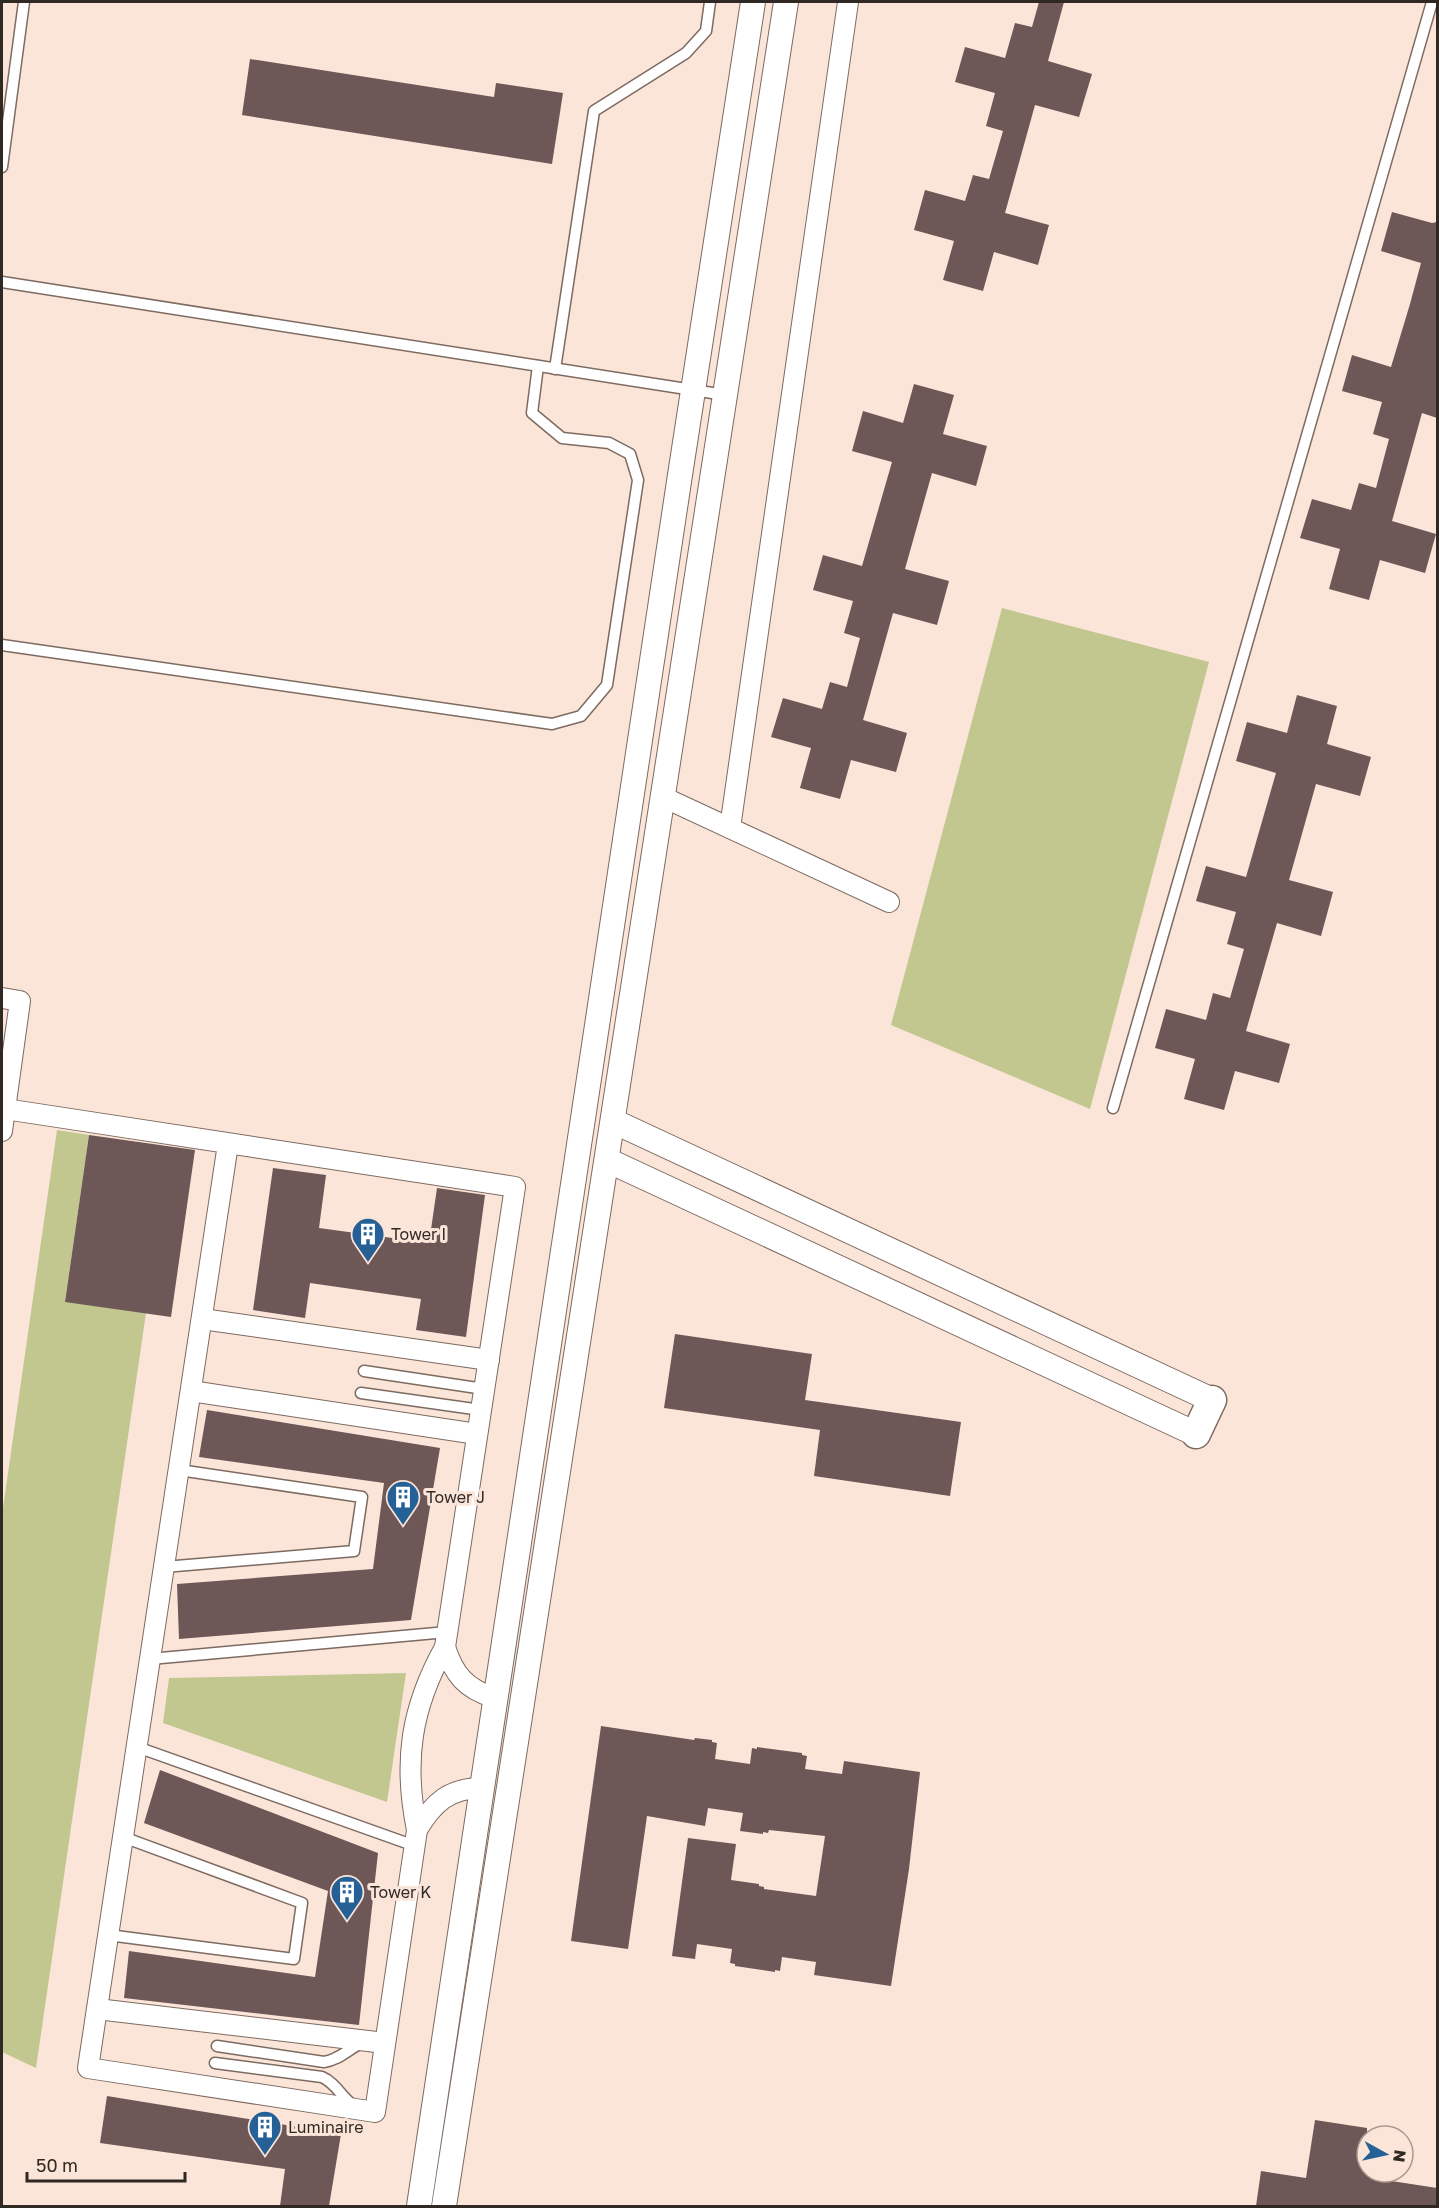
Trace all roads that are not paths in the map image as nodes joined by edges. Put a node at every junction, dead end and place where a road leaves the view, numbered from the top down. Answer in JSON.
{"nodes":[{"id":1,"x":24,"y":2,"type":"edge"},
{"id":2,"x":710,"y":2,"type":"edge"},
{"id":3,"x":753,"y":2,"type":"edge"},
{"id":4,"x":786,"y":2,"type":"edge"},
{"id":5,"x":848,"y":2,"type":"edge"},
{"id":6,"x":1432,"y":2,"type":"edge"},
{"id":7,"x":2,"y":167,"type":"edge"},
{"id":8,"x":2,"y":282,"type":"edge"},
{"id":9,"x":538,"y":366,"type":"junction"},
{"id":10,"x":555,"y":369,"type":"junction"},
{"id":11,"x":693,"y":391,"type":"junction"},
{"id":12,"x":725,"y":395,"type":"junction"},
{"id":13,"x":2,"y":645,"type":"edge"},
{"id":14,"x":663,"y":797,"type":"junction"},
{"id":15,"x":730,"y":828,"type":"junction"},
{"id":16,"x":889,"y":902,"type":"dead end"},
{"id":17,"x":2,"y":998,"type":"edge"},
{"id":18,"x":4,"y":1102,"type":"edge"},
{"id":19,"x":1113,"y":1108,"type":"dead end"},
{"id":20,"x":613,"y":1121,"type":"junction"},
{"id":21,"x":2,"y":1131,"type":"edge"},
{"id":22,"x":228,"y":1144,"type":"junction"},
{"id":23,"x":607,"y":1160,"type":"junction"},
{"id":24,"x":202,"y":1319,"type":"junction"},
{"id":25,"x":489,"y":1360,"type":"junction"},
{"id":26,"x":364,"y":1371,"type":"dead end"},
{"id":27,"x":484,"y":1389,"type":"junction"},
{"id":28,"x":191,"y":1391,"type":"junction"},
{"id":29,"x":361,"y":1393,"type":"dead end"},
{"id":30,"x":1212,"y":1400,"type":"joint"},
{"id":31,"x":481,"y":1410,"type":"junction"},
{"id":32,"x":477,"y":1434,"type":"junction"},
{"id":33,"x":1196,"y":1434,"type":"joint"},
{"id":34,"x":179,"y":1470,"type":"junction"},
{"id":35,"x":164,"y":1567,"type":"junction"},
{"id":36,"x":446,"y":1639,"type":"junction"},
{"id":37,"x":150,"y":1659,"type":"junction"},
{"id":38,"x":495,"y":1698,"type":"junction"},
{"id":39,"x":137,"y":1747,"type":"junction"},
{"id":40,"x":482,"y":1788,"type":"junction"},
{"id":41,"x":123,"y":1837,"type":"junction"},
{"id":42,"x":416,"y":1838,"type":"junction"},
{"id":43,"x":108,"y":1935,"type":"junction"},
{"id":44,"x":97,"y":2009,"type":"junction"},
{"id":45,"x":377,"y":2042,"type":"junction"},
{"id":46,"x":217,"y":2046,"type":"dead end"},
{"id":47,"x":214,"y":2063,"type":"dead end"},
{"id":48,"x":358,"y":2109,"type":"junction"},
{"id":49,"x":419,"y":2206,"type":"edge"},
{"id":50,"x":444,"y":2206,"type":"edge"}],
"edges":[{"from":1,"to":7,"type":"lane"},
{"from":2,"to":10,"type":"lane"},
{"from":3,"to":11,"type":"street"},
{"from":4,"to":12,"type":"street"},
{"from":5,"to":15,"type":"street"},
{"from":6,"to":19,"type":"lane"},
{"from":8,"to":9,"type":"lane"},
{"from":9,"to":10,"type":"lane"},
{"from":9,"to":13,"type":"lane"},
{"from":10,"to":11,"type":"lane"},
{"from":11,"to":12,"type":"lane"},
{"from":11,"to":38,"type":"street"},
{"from":12,"to":14,"type":"street"},
{"from":14,"to":15,"type":"street"},
{"from":14,"to":20,"type":"street"},
{"from":15,"to":16,"type":"street"},
{"from":17,"to":18,"type":"street"},
{"from":18,"to":21,"type":"street"},
{"from":18,"to":22,"type":"street"},
{"from":20,"to":23,"type":"street"},
{"from":20,"to":30,"type":"street"},
{"from":22,"to":24,"type":"street"},
{"from":22,"to":25,"type":"street"},
{"from":23,"to":33,"type":"street"},
{"from":23,"to":50,"type":"street"},
{"from":24,"to":25,"type":"street"},
{"from":24,"to":28,"type":"street"},
{"from":25,"to":27,"type":"street"},
{"from":26,"to":27,"type":"lane"},
{"from":27,"to":31,"type":"street"},
{"from":28,"to":32,"type":"street"},
{"from":28,"to":34,"type":"street"},
{"from":29,"to":31,"type":"lane"},
{"from":30,"to":33,"type":"main road"},
{"from":31,"to":32,"type":"street"},
{"from":32,"to":36,"type":"street"},
{"from":34,"to":35,"type":"street"},
{"from":34,"to":35,"type":"lane"},
{"from":35,"to":37,"type":"street"},
{"from":36,"to":37,"type":"lane"},
{"from":36,"to":38,"type":"street"},
{"from":36,"to":42,"type":"street"},
{"from":37,"to":39,"type":"street"},
{"from":38,"to":40,"type":"street"},
{"from":39,"to":41,"type":"street"},
{"from":39,"to":42,"type":"lane"},
{"from":40,"to":42,"type":"street"},
{"from":40,"to":49,"type":"street"},
{"from":41,"to":43,"type":"street"},
{"from":41,"to":43,"type":"lane"},
{"from":42,"to":45,"type":"street"},
{"from":43,"to":44,"type":"street"},
{"from":44,"to":45,"type":"street"},
{"from":44,"to":48,"type":"street"},
{"from":45,"to":46,"type":"lane"},
{"from":45,"to":48,"type":"street"},
{"from":47,"to":48,"type":"lane"}]}
